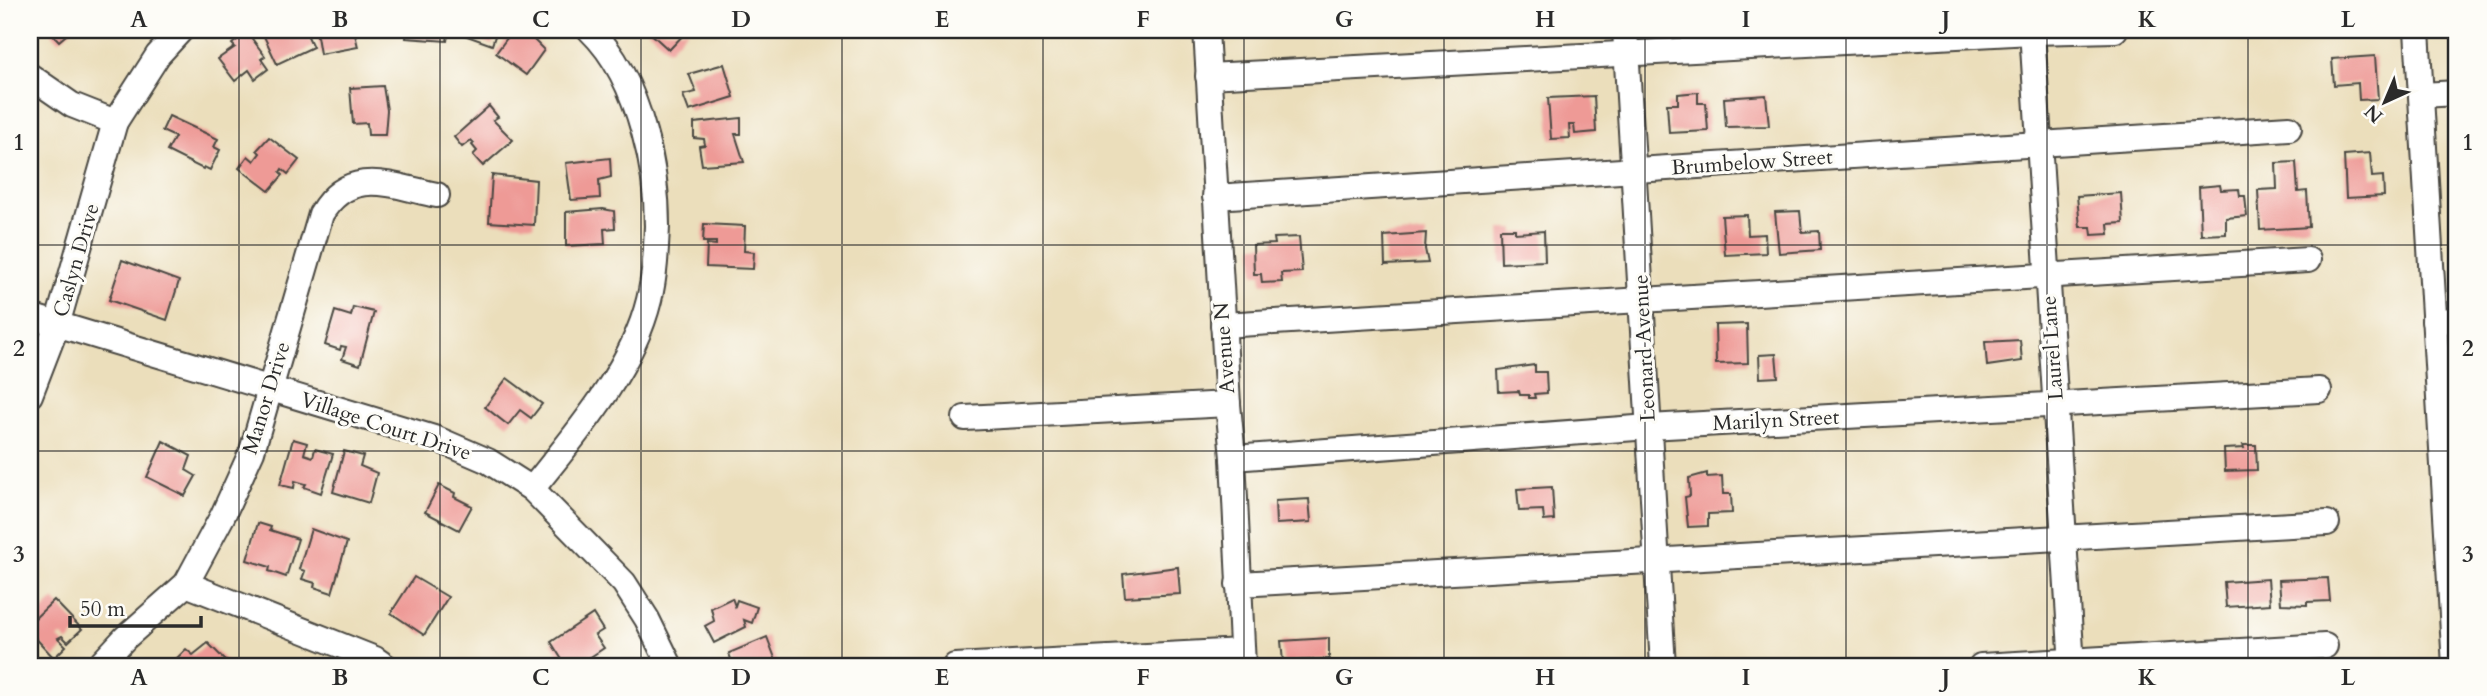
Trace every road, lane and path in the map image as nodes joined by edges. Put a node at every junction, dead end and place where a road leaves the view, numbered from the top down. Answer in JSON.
{"nodes":[{"id":1,"x":181,"y":30,"type":"edge"},
{"id":2,"x":1206,"y":30,"type":"edge"},
{"id":3,"x":2115,"y":30,"type":"edge"},
{"id":4,"x":2417,"y":30,"type":"edge"},
{"id":5,"x":595,"y":31,"type":"edge"},
{"id":6,"x":2032,"y":31,"type":"edge"},
{"id":7,"x":1626,"y":41,"type":"edge"},
{"id":8,"x":30,"y":76,"type":"edge"},
{"id":9,"x":1208,"y":76,"type":"junction"},
{"id":10,"x":2457,"y":93,"type":"edge"},
{"id":11,"x":2422,"y":95,"type":"junction"},
{"id":12,"x":115,"y":122,"type":"junction"},
{"id":13,"x":2289,"y":128,"type":"dead end"},
{"id":14,"x":2039,"y":144,"type":"junction"},
{"id":15,"x":1634,"y":170,"type":"junction"},
{"id":16,"x":437,"y":195,"type":"dead end"},
{"id":17,"x":1215,"y":197,"type":"junction"},
{"id":18,"x":2308,"y":260,"type":"dead end"},
{"id":19,"x":2048,"y":276,"type":"junction"},
{"id":20,"x":1641,"y":300,"type":"junction"},
{"id":21,"x":30,"y":316,"type":"edge"},
{"id":22,"x":2446,"y":320,"type":"edge"},
{"id":23,"x":57,"y":325,"type":"junction"},
{"id":24,"x":1223,"y":325,"type":"junction"},
{"id":25,"x":271,"y":389,"type":"junction"},
{"id":26,"x":2319,"y":390,"type":"dead end"},
{"id":27,"x":30,"y":395,"type":"edge"},
{"id":28,"x":1228,"y":404,"type":"junction"},
{"id":29,"x":2056,"y":404,"type":"junction"},
{"id":30,"x":965,"y":418,"type":"dead end"},
{"id":31,"x":1649,"y":427,"type":"junction"},
{"id":32,"x":1233,"y":458,"type":"junction"},
{"id":33,"x":532,"y":489,"type":"junction"},
{"id":34,"x":2327,"y":523,"type":"dead end"},
{"id":35,"x":2064,"y":537,"type":"junction"},
{"id":36,"x":1657,"y":561,"type":"junction"},
{"id":37,"x":187,"y":584,"type":"junction"},
{"id":38,"x":1238,"y":584,"type":"junction"},
{"id":39,"x":2325,"y":646,"type":"dead end"},
{"id":40,"x":1243,"y":659,"type":"edge"},
{"id":41,"x":2072,"y":663,"type":"edge"},
{"id":42,"x":1017,"y":665,"type":"edge"},
{"id":43,"x":99,"y":666,"type":"edge"},
{"id":44,"x":386,"y":666,"type":"edge"},
{"id":45,"x":670,"y":666,"type":"edge"},
{"id":46,"x":955,"y":666,"type":"edge"},
{"id":47,"x":966,"y":666,"type":"edge"},
{"id":48,"x":1663,"y":666,"type":"edge"},
{"id":49,"x":1981,"y":666,"type":"edge"},
{"id":50,"x":2455,"y":666,"type":"edge"}],
"edges":[{"from":1,"to":12,"type":"street","name":"Caslyn Drive"},
{"from":2,"to":9,"type":"street","name":"Avenue N"},
{"from":3,"to":6,"type":"street"},
{"from":4,"to":11,"type":"street"},
{"from":5,"to":33,"type":"street"},
{"from":6,"to":7,"type":"street"},
{"from":6,"to":14,"type":"street","name":"Laurel Lane"},
{"from":7,"to":9,"type":"street"},
{"from":7,"to":15,"type":"street","name":"Leonard Avenue"},
{"from":8,"to":12,"type":"street"},
{"from":9,"to":17,"type":"street","name":"Avenue N"},
{"from":10,"to":11,"type":"street"},
{"from":11,"to":22,"type":"street"},
{"from":12,"to":23,"type":"street","name":"Caslyn Drive"},
{"from":13,"to":14,"type":"street","name":"Brumbelow Street"},
{"from":14,"to":15,"type":"street","name":"Brumbelow Street"},
{"from":14,"to":19,"type":"street","name":"Laurel Lane"},
{"from":15,"to":17,"type":"street","name":"Brumbelow Street"},
{"from":15,"to":20,"type":"street","name":"Leonard Avenue"},
{"from":16,"to":25,"type":"street","name":"Manor Drive"},
{"from":17,"to":24,"type":"street","name":"Avenue N"},
{"from":18,"to":19,"type":"street"},
{"from":19,"to":20,"type":"street"},
{"from":19,"to":29,"type":"street","name":"Laurel Lane"},
{"from":20,"to":24,"type":"street"},
{"from":20,"to":31,"type":"street","name":"Leonard Avenue"},
{"from":21,"to":23,"type":"street","name":"Village Court Drive"},
{"from":22,"to":50,"type":"street"},
{"from":23,"to":25,"type":"street","name":"Village Court Drive"},
{"from":23,"to":27,"type":"street","name":"Caslyn Drive"},
{"from":24,"to":28,"type":"street","name":"Avenue N"},
{"from":25,"to":33,"type":"street","name":"Village Court Drive"},
{"from":25,"to":37,"type":"street","name":"Manor Drive"},
{"from":26,"to":29,"type":"street","name":"Marilyn Street"},
{"from":28,"to":30,"type":"street"},
{"from":28,"to":32,"type":"street","name":"Avenue N"},
{"from":29,"to":31,"type":"street","name":"Marilyn Street"},
{"from":29,"to":35,"type":"street","name":"Laurel Lane"},
{"from":31,"to":32,"type":"street","name":"Marilyn Street"},
{"from":31,"to":36,"type":"street","name":"Leonard Avenue"},
{"from":32,"to":38,"type":"street","name":"Avenue N"},
{"from":33,"to":45,"type":"street","name":"Village Court Drive"},
{"from":34,"to":35,"type":"street"},
{"from":35,"to":36,"type":"street"},
{"from":35,"to":41,"type":"street","name":"Laurel Lane"},
{"from":36,"to":38,"type":"street"},
{"from":36,"to":48,"type":"street","name":"Leonard Avenue"},
{"from":37,"to":43,"type":"street","name":"Manor Drive"},
{"from":37,"to":44,"type":"street"},
{"from":38,"to":40,"type":"street","name":"Avenue N"},
{"from":39,"to":41,"type":"street"},
{"from":40,"to":42,"type":"street"},
{"from":41,"to":49,"type":"street"},
{"from":42,"to":47,"type":"street"},
{"from":46,"to":47,"type":"street"}]}
